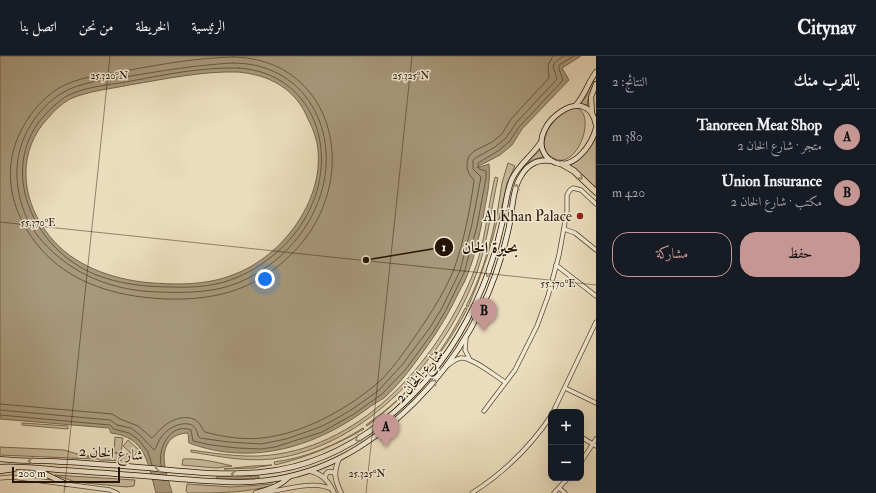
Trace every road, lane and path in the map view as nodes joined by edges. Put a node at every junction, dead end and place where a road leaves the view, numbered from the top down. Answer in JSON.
{"nodes":[{"id":1,"x":596,"y":72,"type":"edge"},
{"id":2,"x":596,"y":84,"type":"edge"},
{"id":3,"x":575,"y":106,"type":"junction"},
{"id":4,"x":592,"y":113,"type":"junction"},
{"id":5,"x":596,"y":124,"type":"edge"},
{"id":6,"x":596,"y":128,"type":"edge"},
{"id":7,"x":541,"y":142,"type":"junction"},
{"id":8,"x":551,"y":161,"type":"junction"},
{"id":9,"x":562,"y":164,"type":"junction"},
{"id":10,"x":596,"y":192,"type":"edge"},
{"id":11,"x":596,"y":204,"type":"edge"},
{"id":12,"x":564,"y":229,"type":"junction"},
{"id":13,"x":596,"y":250,"type":"edge"},
{"id":14,"x":556,"y":265,"type":"junction"},
{"id":15,"x":596,"y":296,"type":"edge"},
{"id":16,"x":596,"y":322,"type":"edge"},
{"id":17,"x":466,"y":337,"type":"junction"},
{"id":18,"x":470,"y":360,"type":"junction"},
{"id":19,"x":446,"y":366,"type":"junction"},
{"id":20,"x":505,"y":382,"type":"junction"},
{"id":21,"x":565,"y":388,"type":"junction"},
{"id":22,"x":596,"y":403,"type":"edge"},
{"id":23,"x":554,"y":409,"type":"edge"},
{"id":24,"x":484,"y":411,"type":"dead end"},
{"id":25,"x":548,"y":421,"type":"edge"},
{"id":26,"x":584,"y":439,"type":"edge"},
{"id":27,"x":596,"y":439,"type":"edge"},
{"id":28,"x":594,"y":445,"type":"edge"},
{"id":29,"x":584,"y":458,"type":"edge"},
{"id":30,"x":0,"y":459,"type":"edge"},
{"id":31,"x":339,"y":459,"type":"junction"},
{"id":32,"x":0,"y":467,"type":"edge"},
{"id":33,"x":25,"y":468,"type":"junction"},
{"id":34,"x":34,"y":468,"type":"junction"},
{"id":35,"x":0,"y":471,"type":"edge"},
{"id":36,"x":309,"y":471,"type":"junction"},
{"id":37,"x":335,"y":474,"type":"junction"},
{"id":38,"x":0,"y":477,"type":"edge"},
{"id":39,"x":288,"y":477,"type":"junction"},
{"id":40,"x":325,"y":478,"type":"junction"},
{"id":41,"x":565,"y":481,"type":"edge"},
{"id":42,"x":66,"y":484,"type":"junction"},
{"id":43,"x":559,"y":488,"type":"junction"},
{"id":44,"x":334,"y":492,"type":"edge"},
{"id":45,"x":117,"y":493,"type":"edge"},
{"id":46,"x":256,"y":493,"type":"edge"},
{"id":47,"x":260,"y":493,"type":"edge"},
{"id":48,"x":341,"y":493,"type":"edge"},
{"id":49,"x":474,"y":493,"type":"edge"},
{"id":50,"x":554,"y":493,"type":"edge"},
{"id":51,"x":564,"y":493,"type":"edge"}],
"edges":[{"from":1,"to":3,"type":"main road"},
{"from":2,"to":4,"type":"main road"},
{"from":3,"to":4,"type":"main road"},
{"from":3,"to":7,"type":"main road","name":"شارع الخان 2"},
{"from":4,"to":5,"type":"main road"},
{"from":6,"to":9,"type":"main road"},
{"from":7,"to":8,"type":"main road"},
{"from":7,"to":30,"type":"main road","name":"شارع الخان 2","one_way":true},
{"from":8,"to":9,"type":"main road"},
{"from":17,"to":8,"type":"main road","name":"شارع الخان 2","one_way":true},
{"from":9,"to":10,"type":"main road","one_way":true},
{"from":11,"to":12,"type":"street"},
{"from":12,"to":13,"type":"street"},
{"from":12,"to":14,"type":"street"},
{"from":14,"to":15,"type":"street"},
{"from":14,"to":20,"type":"street"},
{"from":16,"to":21,"type":"street"},
{"from":17,"to":18,"type":"street"},
{"from":17,"to":19,"type":"main road","name":"شارع الخان 2"},
{"from":18,"to":19,"type":"street"},
{"from":18,"to":20,"type":"street"},
{"from":31,"to":19,"type":"main road","name":"شارع الخان 2","one_way":true},
{"from":20,"to":24,"type":"street"},
{"from":21,"to":22,"type":"street"},
{"from":21,"to":23,"type":"street"},
{"from":25,"to":49,"type":"street"},
{"from":26,"to":28,"type":"street"},
{"from":27,"to":28,"type":"street"},
{"from":28,"to":29,"type":"street"},
{"from":31,"to":36,"type":"main road","name":"شارع الخان 2"},
{"from":31,"to":37,"type":"street"},
{"from":32,"to":33,"type":"main road","name":"شارع الخان 2"},
{"from":33,"to":34,"type":"main road","name":"شارع الخان 2"},
{"from":33,"to":35,"type":"main road"},
{"from":34,"to":39,"type":"main road","name":"شارع الخان 2"},
{"from":34,"to":42,"type":"main road"},
{"from":36,"to":39,"type":"main road","name":"شارع الخان 2"},
{"from":36,"to":40,"type":"street"},
{"from":37,"to":40,"type":"street"},
{"from":37,"to":48,"type":"street"},
{"from":38,"to":42,"type":"street"},
{"from":39,"to":46,"type":"main road"},
{"from":40,"to":44,"type":"street"},
{"from":41,"to":43,"type":"street"},
{"from":42,"to":45,"type":"street"},
{"from":43,"to":50,"type":"street"},
{"from":43,"to":51,"type":"street"},
{"from":44,"to":47,"type":"street"}]}
